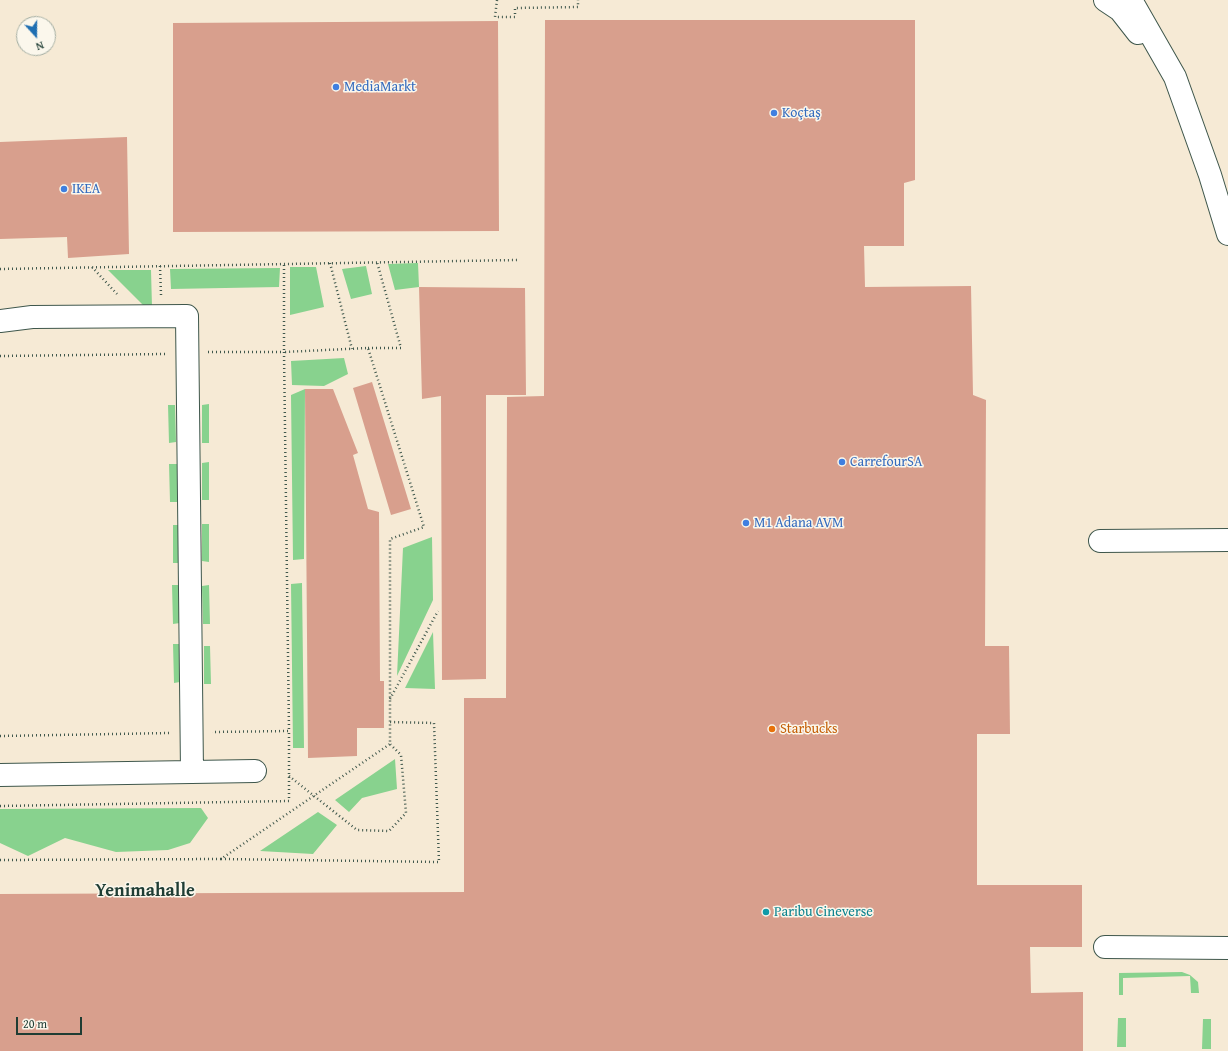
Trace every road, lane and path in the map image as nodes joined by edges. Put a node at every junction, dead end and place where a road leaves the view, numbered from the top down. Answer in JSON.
{"nodes":[{"id":1,"x":496,"y":0,"type":"edge"},
{"id":2,"x":578,"y":0,"type":"edge"},
{"id":3,"x":1105,"y":0,"type":"edge"},
{"id":4,"x":1132,"y":0,"type":"edge"},
{"id":5,"x":1175,"y":77,"type":"junction"},
{"id":6,"x":1228,"y":234,"type":"edge"},
{"id":7,"x":517,"y":260,"type":"dead end"},
{"id":8,"x":377,"y":262,"type":"junction"},
{"id":9,"x":330,"y":263,"type":"junction"},
{"id":10,"x":284,"y":264,"type":"junction"},
{"id":11,"x":160,"y":266,"type":"junction"},
{"id":12,"x":91,"y":267,"type":"junction"},
{"id":13,"x":0,"y":269,"type":"edge"},
{"id":14,"x":123,"y":300,"type":"dead end"},
{"id":15,"x":161,"y":300,"type":"dead end"},
{"id":16,"x":0,"y":312,"type":"edge"},
{"id":17,"x":32,"y":317,"type":"junction"},
{"id":18,"x":0,"y":321,"type":"edge"},
{"id":19,"x":368,"y":348,"type":"junction"},
{"id":20,"x":352,"y":349,"type":"junction"},
{"id":21,"x":206,"y":352,"type":"dead end"},
{"id":22,"x":284,"y":352,"type":"junction"},
{"id":23,"x":167,"y":354,"type":"dead end"},
{"id":24,"x":0,"y":356,"type":"edge"},
{"id":25,"x":1228,"y":540,"type":"edge"},
{"id":26,"x":1100,"y":541,"type":"dead end"},
{"id":27,"x":438,"y":611,"type":"dead end"},
{"id":28,"x":390,"y":700,"type":"junction"},
{"id":29,"x":390,"y":722,"type":"junction"},
{"id":30,"x":210,"y":732,"type":"dead end"},
{"id":31,"x":172,"y":733,"type":"dead end"},
{"id":32,"x":0,"y":736,"type":"edge"},
{"id":33,"x":390,"y":744,"type":"junction"},
{"id":34,"x":255,"y":771,"type":"dead end"},
{"id":35,"x":192,"y":772,"type":"junction"},
{"id":36,"x":0,"y":775,"type":"edge"},
{"id":37,"x":289,"y":776,"type":"dead end"},
{"id":38,"x":314,"y":796,"type":"junction"},
{"id":39,"x":221,"y":859,"type":"junction"},
{"id":40,"x":0,"y":860,"type":"edge"},
{"id":41,"x":1105,"y":947,"type":"dead end"},
{"id":42,"x":1228,"y":948,"type":"edge"}],
"edges":[{"from":1,"to":2,"type":"path"},
{"from":3,"to":5,"type":"street"},
{"from":4,"to":5,"type":"street"},
{"from":5,"to":6,"type":"street"},
{"from":7,"to":8,"type":"path"},
{"from":8,"to":9,"type":"path"},
{"from":8,"to":19,"type":"path"},
{"from":9,"to":10,"type":"path"},
{"from":9,"to":20,"type":"path"},
{"from":10,"to":11,"type":"path"},
{"from":10,"to":22,"type":"path"},
{"from":11,"to":12,"type":"path"},
{"from":11,"to":15,"type":"path"},
{"from":12,"to":13,"type":"path"},
{"from":12,"to":14,"type":"path"},
{"from":16,"to":17,"type":"street"},
{"from":17,"to":18,"type":"street"},
{"from":17,"to":35,"type":"street"},
{"from":19,"to":20,"type":"path"},
{"from":19,"to":28,"type":"path"},
{"from":20,"to":22,"type":"path"},
{"from":21,"to":22,"type":"path"},
{"from":22,"to":30,"type":"path"},
{"from":23,"to":24,"type":"path"},
{"from":25,"to":26,"type":"street"},
{"from":27,"to":28,"type":"path"},
{"from":28,"to":29,"type":"path"},
{"from":29,"to":33,"type":"path"},
{"from":29,"to":39,"type":"path"},
{"from":31,"to":32,"type":"path"},
{"from":33,"to":38,"type":"path"},
{"from":33,"to":38,"type":"path"},
{"from":34,"to":35,"type":"street"},
{"from":35,"to":36,"type":"street"},
{"from":37,"to":38,"type":"path"},
{"from":38,"to":39,"type":"path"},
{"from":39,"to":40,"type":"path"},
{"from":41,"to":42,"type":"street"}]}
